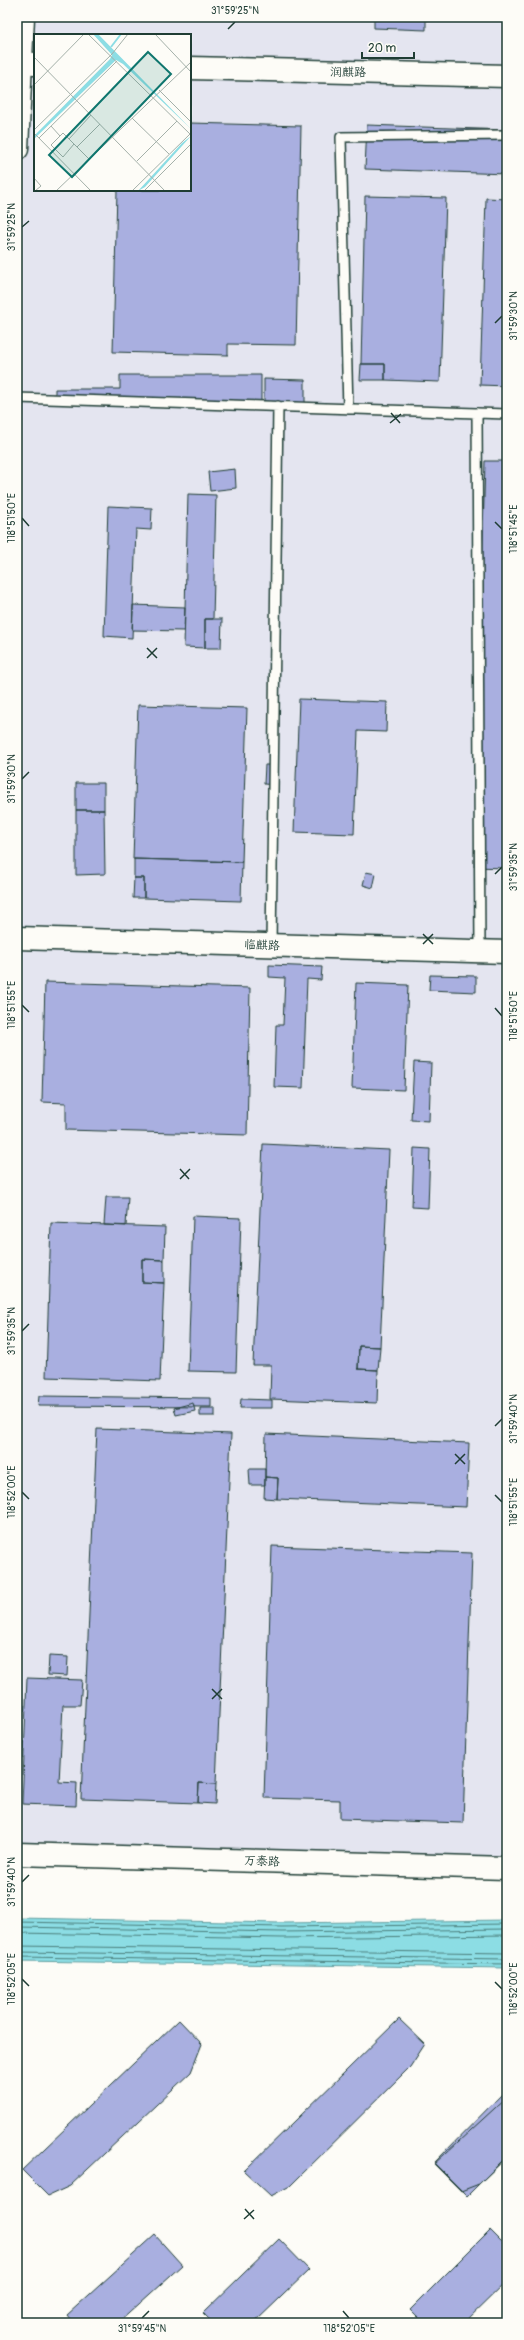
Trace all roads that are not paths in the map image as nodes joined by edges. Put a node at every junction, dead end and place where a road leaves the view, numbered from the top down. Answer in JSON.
{"nodes":[{"id":1,"x":23,"y":17,"type":"edge"},
{"id":2,"x":25,"y":64,"type":"edge"},
{"id":3,"x":191,"y":68,"type":"edge"},
{"id":4,"x":507,"y":76,"type":"edge"},
{"id":5,"x":507,"y":135,"type":"edge"},
{"id":6,"x":17,"y":149,"type":"edge"},
{"id":7,"x":17,"y":398,"type":"edge"},
{"id":8,"x":278,"y":406,"type":"junction"},
{"id":9,"x":348,"y":409,"type":"junction"},
{"id":10,"x":477,"y":413,"type":"junction"},
{"id":11,"x":507,"y":414,"type":"edge"},
{"id":12,"x":17,"y":938,"type":"edge"},
{"id":13,"x":271,"y":945,"type":"junction"},
{"id":14,"x":480,"y":952,"type":"junction"},
{"id":15,"x":507,"y":952,"type":"edge"},
{"id":16,"x":17,"y":1854,"type":"edge"},
{"id":17,"x":507,"y":1868,"type":"edge"}],
"edges":[{"from":1,"to":2,"type":"street"},
{"from":2,"to":6,"type":"street"},
{"from":3,"to":4,"type":"street","name":"润麒路"},
{"from":5,"to":9,"type":"lane"},
{"from":7,"to":8,"type":"lane"},
{"from":8,"to":9,"type":"lane"},
{"from":8,"to":13,"type":"lane"},
{"from":9,"to":10,"type":"lane"},
{"from":10,"to":11,"type":"lane"},
{"from":10,"to":14,"type":"lane"},
{"from":12,"to":13,"type":"street","name":"临麒路"},
{"from":13,"to":14,"type":"street","name":"临麒路"},
{"from":14,"to":15,"type":"street","name":"临麒路"},
{"from":16,"to":17,"type":"street","name":"万泰路"}]}
